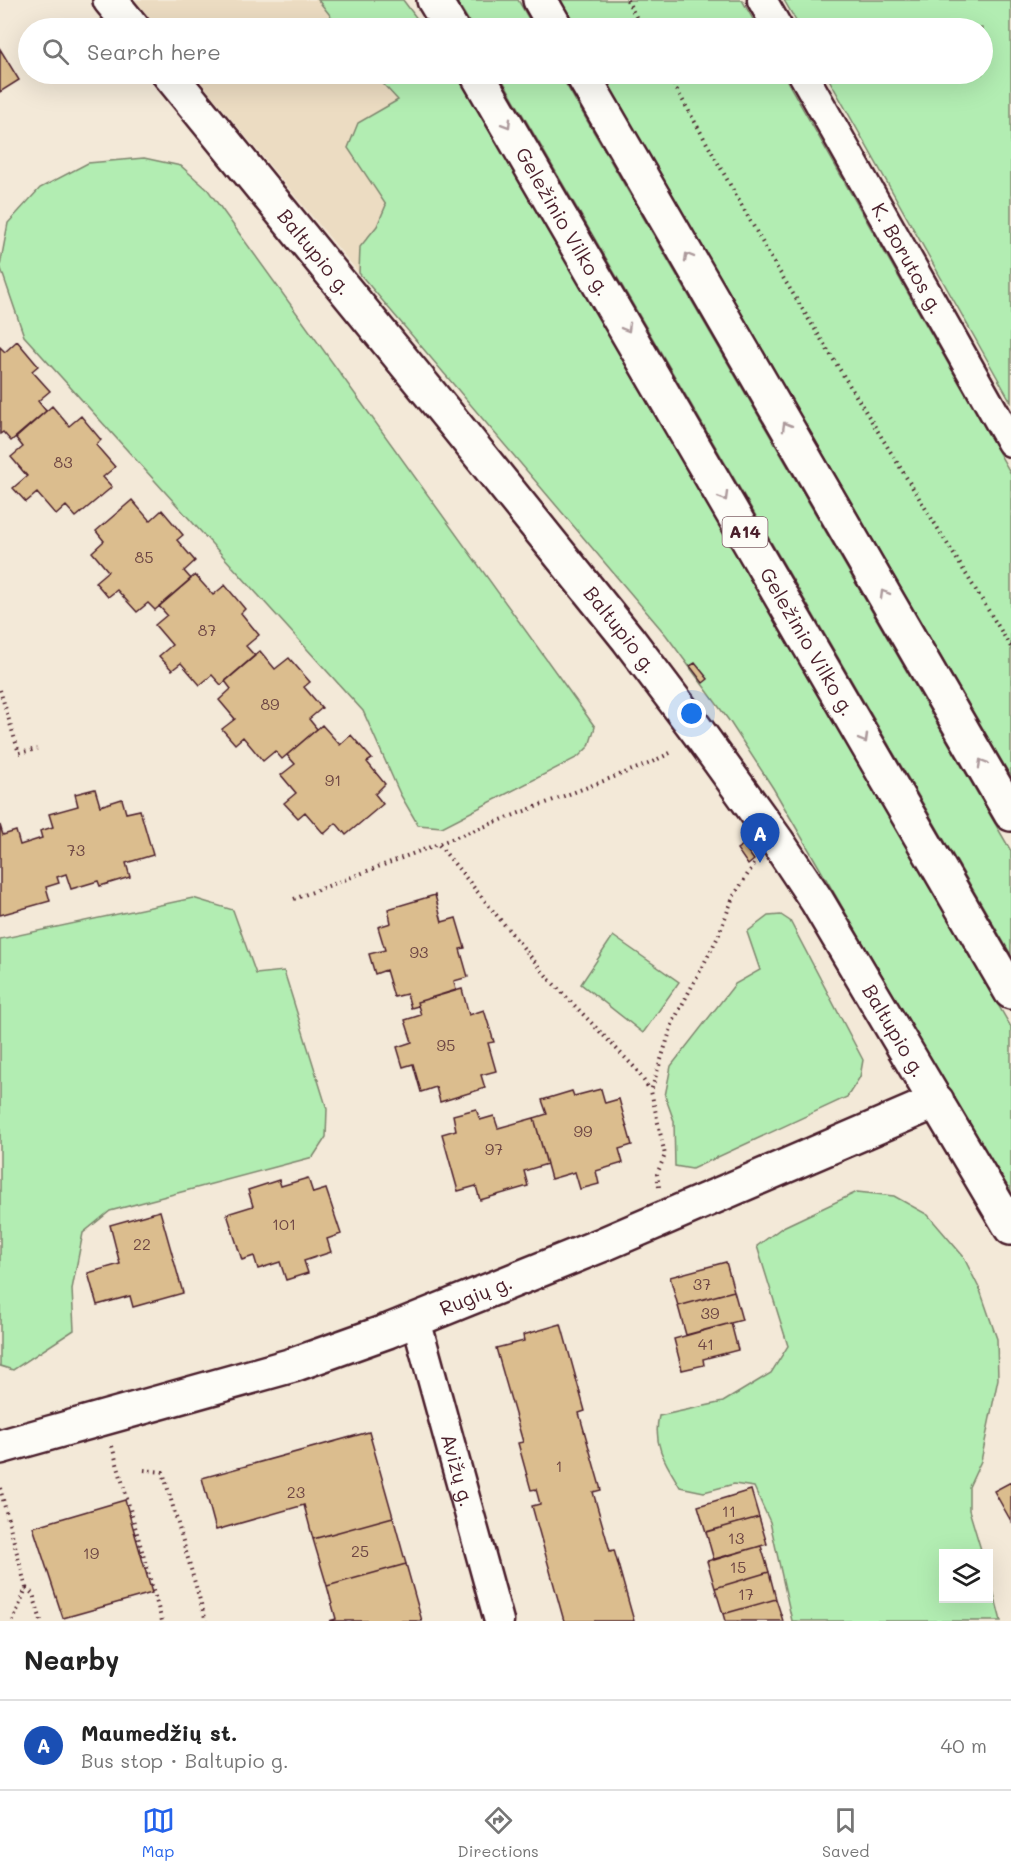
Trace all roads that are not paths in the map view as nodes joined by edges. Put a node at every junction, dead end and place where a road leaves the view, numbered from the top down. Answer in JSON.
{"nodes":[{"id":1,"x":110,"y":0,"type":"edge"},
{"id":2,"x":434,"y":0,"type":"edge"},
{"id":3,"x":540,"y":0,"type":"edge"},
{"id":4,"x":762,"y":0,"type":"edge"},
{"id":5,"x":124,"y":18,"type":"edge"},
{"id":6,"x":445,"y":18,"type":"edge"},
{"id":7,"x":550,"y":18,"type":"edge"},
{"id":8,"x":772,"y":18,"type":"edge"},
{"id":9,"x":177,"y":84,"type":"edge"},
{"id":10,"x":483,"y":84,"type":"edge"},
{"id":11,"x":588,"y":84,"type":"edge"},
{"id":12,"x":809,"y":84,"type":"edge"},
{"id":13,"x":1011,"y":442,"type":"edge"},
{"id":14,"x":1011,"y":814,"type":"edge"},
{"id":15,"x":1011,"y":992,"type":"edge"},
{"id":16,"x":936,"y":1101,"type":"junction"},
{"id":17,"x":1011,"y":1228,"type":"edge"},
{"id":18,"x":416,"y":1320,"type":"junction"},
{"id":19,"x":0,"y":1447,"type":"edge"},
{"id":20,"x":499,"y":1621,"type":"edge"}],
"edges":[{"from":1,"to":5,"type":"main road"},
{"from":2,"to":6,"type":"main road"},
{"from":3,"to":7,"type":"main road"},
{"from":4,"to":8,"type":"street"},
{"from":9,"to":16,"type":"main road","name":"Baltupio g."},
{"from":10,"to":15,"type":"main road","name":"Geležinio Vilko g.","number":"A14","one_way":true},
{"from":14,"to":11,"type":"main road","one_way":true},
{"from":12,"to":13,"type":"street","name":"K. Borutos g."},
{"from":16,"to":17,"type":"main road","name":"Baltupio g."},
{"from":16,"to":18,"type":"main road","name":"Rugių g."},
{"from":18,"to":19,"type":"main road","name":"Rugių g."},
{"from":18,"to":20,"type":"street","name":"Avižų g."}]}
